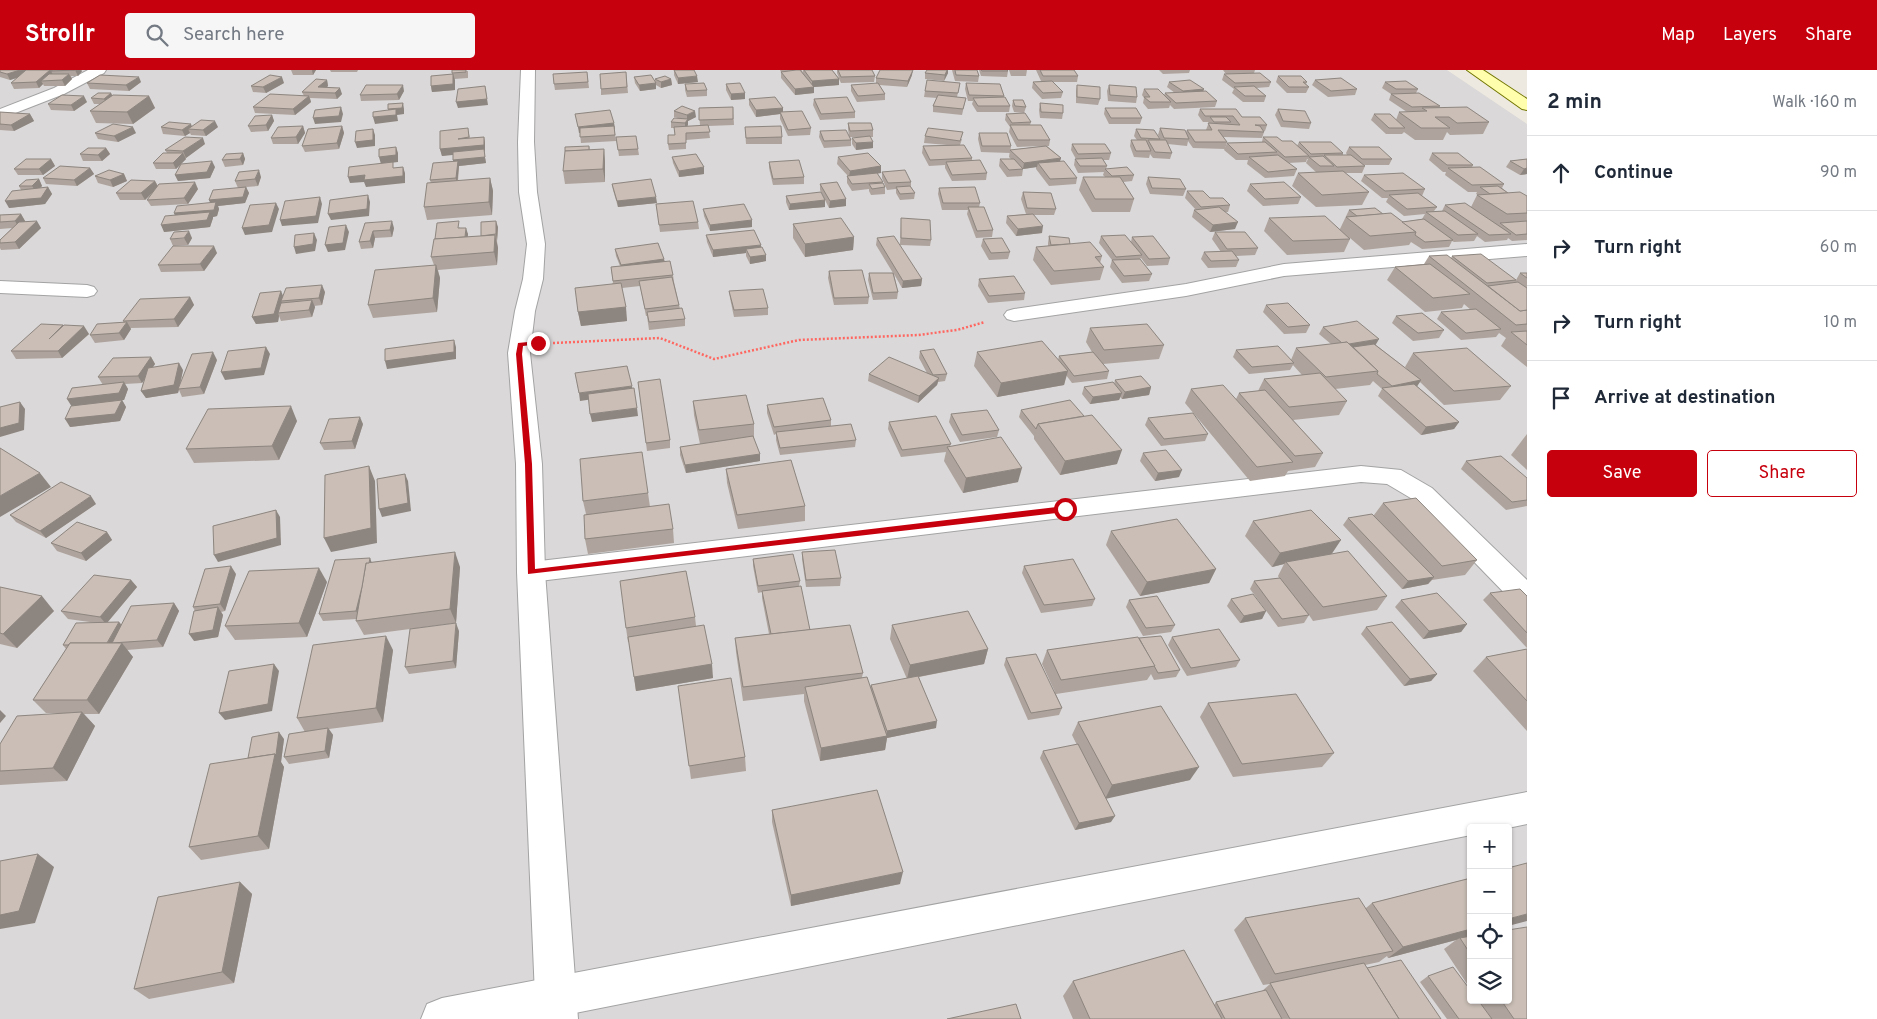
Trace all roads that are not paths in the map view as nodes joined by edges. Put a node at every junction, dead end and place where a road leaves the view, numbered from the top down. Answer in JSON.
{"nodes":[{"id":1,"x":98,"y":70,"type":"edge"},
{"id":2,"x":528,"y":70,"type":"edge"},
{"id":3,"x":1474,"y":70,"type":"edge"},
{"id":4,"x":1527,"y":106,"type":"edge"},
{"id":5,"x":0,"y":114,"type":"edge"},
{"id":6,"x":1527,"y":250,"type":"edge"},
{"id":7,"x":0,"y":287,"type":"edge"},
{"id":8,"x":87,"y":291,"type":"dead end"},
{"id":9,"x":1014,"y":315,"type":"road end"},
{"id":10,"x":531,"y":572,"type":"junction"},
{"id":11,"x":1527,"y":598,"type":"edge"},
{"id":12,"x":1527,"y":808,"type":"edge"},
{"id":13,"x":556,"y":1008,"type":"edge"},
{"id":14,"x":442,"y":1019,"type":"edge"}],
"edges":[{"from":1,"to":5,"type":"street"},
{"from":2,"to":10,"type":"street"},
{"from":3,"to":4,"type":"main road"},
{"from":6,"to":9,"type":"street"},
{"from":7,"to":8,"type":"street"},
{"from":10,"to":11,"type":"street"},
{"from":10,"to":13,"type":"street"},
{"from":12,"to":13,"type":"street"},
{"from":13,"to":14,"type":"street"}]}
